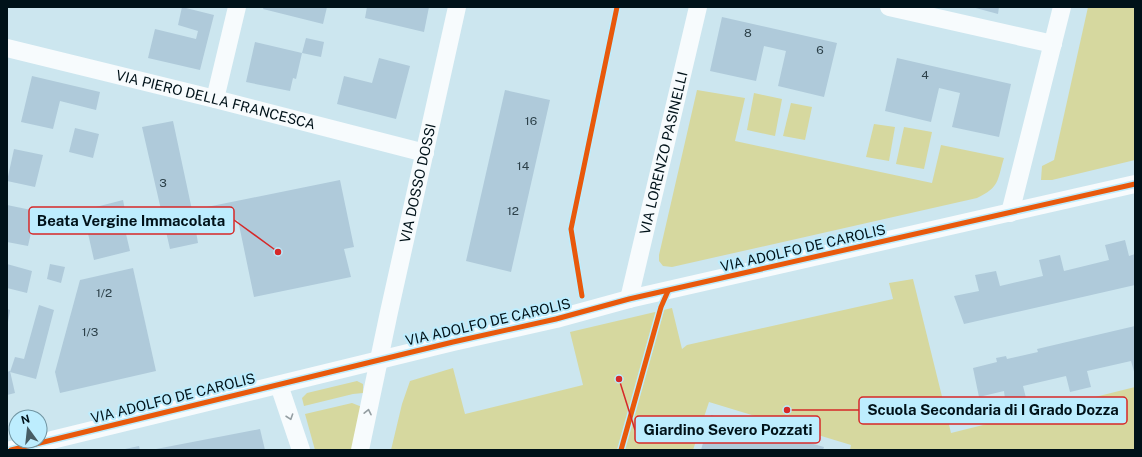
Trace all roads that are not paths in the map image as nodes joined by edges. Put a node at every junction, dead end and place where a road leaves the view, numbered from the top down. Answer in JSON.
{"nodes":[{"id":1,"x":237,"y":7,"type":"edge"},
{"id":2,"x":457,"y":7,"type":"edge"},
{"id":3,"x":698,"y":7,"type":"edge"},
{"id":4,"x":889,"y":7,"type":"edge"},
{"id":5,"x":1062,"y":7,"type":"edge"},
{"id":6,"x":1053,"y":44,"type":"junction"},
{"id":7,"x":7,"y":48,"type":"edge"},
{"id":8,"x":216,"y":99,"type":"junction"},
{"id":9,"x":425,"y":153,"type":"junction"},
{"id":10,"x":1135,"y":184,"type":"edge"},
{"id":11,"x":1010,"y":213,"type":"junction"},
{"id":12,"x":629,"y":299,"type":"junction"},
{"id":13,"x":378,"y":360,"type":"junction"},
{"id":14,"x":279,"y":385,"type":"junction"},
{"id":15,"x":11,"y":450,"type":"edge"},
{"id":16,"x":301,"y":450,"type":"edge"},
{"id":17,"x":360,"y":450,"type":"edge"}],
"edges":[{"from":1,"to":8,"type":"street"},
{"from":2,"to":9,"type":"street","name":"VIA DOSSO DOSSI"},
{"from":3,"to":12,"type":"street","name":"VIA LORENZO PASINELLI"},
{"from":4,"to":6,"type":"street"},
{"from":5,"to":6,"type":"street"},
{"from":6,"to":11,"type":"street"},
{"from":7,"to":8,"type":"street","name":"VIA PIERO DELLA FRANCESCA"},
{"from":8,"to":9,"type":"street","name":"VIA PIERO DELLA FRANCESCA"},
{"from":9,"to":13,"type":"street","name":"VIA DOSSO DOSSI"},
{"from":10,"to":11,"type":"street","name":"VIA ADOLFO DE CAROLIS"},
{"from":11,"to":12,"type":"street","name":"VIA ADOLFO DE CAROLIS"},
{"from":12,"to":13,"type":"street","name":"VIA ADOLFO DE CAROLIS"},
{"from":13,"to":14,"type":"street","name":"VIA ADOLFO DE CAROLIS"},
{"from":17,"to":13,"type":"street","name":"VIA DOSSO DOSSI","one_way":true},
{"from":14,"to":15,"type":"street","name":"VIA ADOLFO DE CAROLIS"},
{"from":14,"to":16,"type":"street","one_way":true}]}
